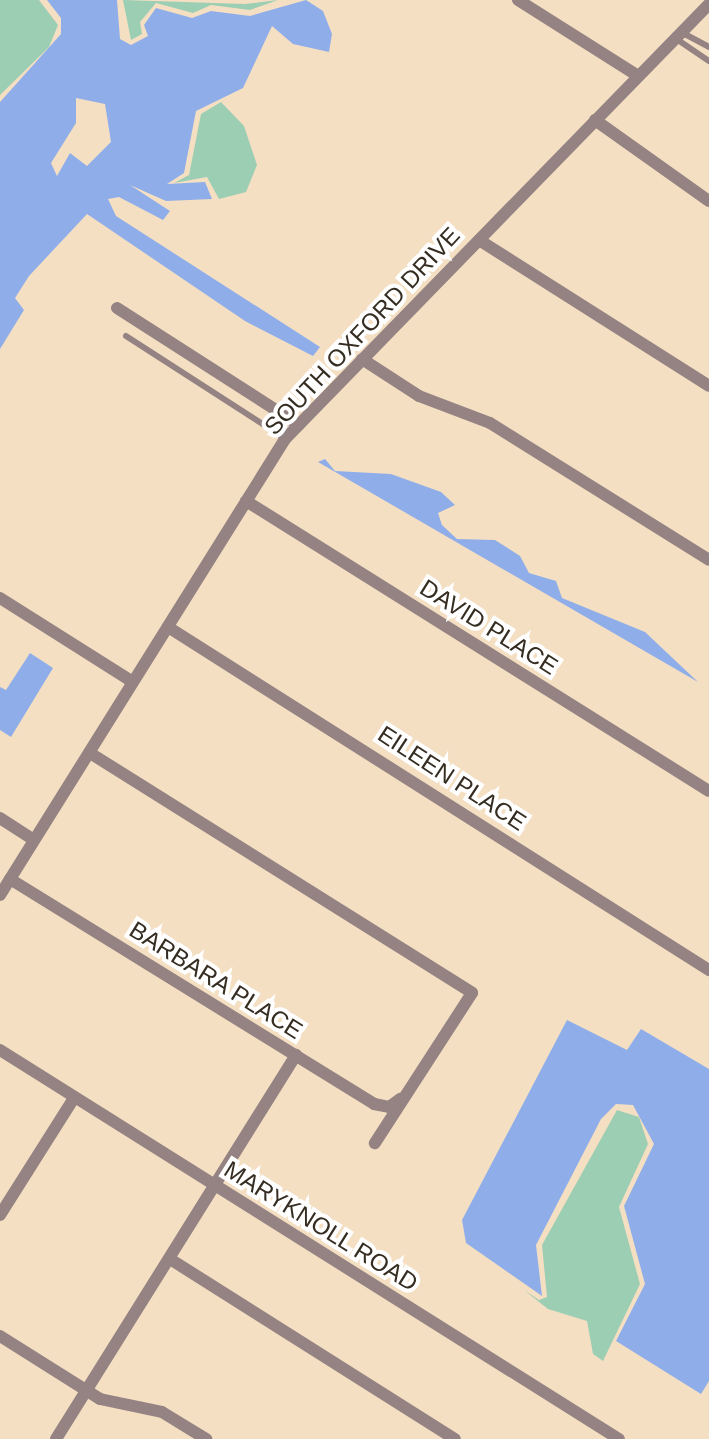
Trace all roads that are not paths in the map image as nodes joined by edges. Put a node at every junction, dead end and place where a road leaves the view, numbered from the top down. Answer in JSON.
{"nodes":[{"id":1,"x":518,"y":0,"type":"edge"},
{"id":2,"x":709,"y":4,"type":"edge"},
{"id":3,"x":678,"y":35,"type":"junction"},
{"id":4,"x":709,"y":47,"type":"edge"},
{"id":5,"x":709,"y":61,"type":"edge"},
{"id":6,"x":638,"y":76,"type":"junction"},
{"id":7,"x":595,"y":120,"type":"junction"},
{"id":8,"x":709,"y":201,"type":"edge"},
{"id":9,"x":479,"y":240,"type":"junction"},
{"id":10,"x":117,"y":308,"type":"dead end"},
{"id":11,"x":126,"y":336,"type":"dead end"},
{"id":12,"x":362,"y":359,"type":"junction"},
{"id":13,"x":709,"y":386,"type":"edge"},
{"id":14,"x":299,"y":425,"type":"junction"},
{"id":15,"x":285,"y":439,"type":"junction"},
{"id":16,"x":246,"y":501,"type":"junction"},
{"id":17,"x":709,"y":560,"type":"edge"},
{"id":18,"x":0,"y":598,"type":"edge"},
{"id":19,"x":168,"y":627,"type":"junction"},
{"id":20,"x":133,"y":682,"type":"junction"},
{"id":21,"x":90,"y":753,"type":"junction"},
{"id":22,"x":709,"y":791,"type":"edge"},
{"id":23,"x":0,"y":818,"type":"edge"},
{"id":24,"x":34,"y":840,"type":"junction"},
{"id":25,"x":10,"y":879,"type":"junction"},
{"id":26,"x":0,"y":895,"type":"edge"},
{"id":27,"x":709,"y":970,"type":"edge"},
{"id":28,"x":0,"y":1050,"type":"edge"},
{"id":29,"x":296,"y":1055,"type":"junction"},
{"id":30,"x":74,"y":1098,"type":"junction"},
{"id":31,"x":401,"y":1098,"type":"junction"},
{"id":32,"x":375,"y":1143,"type":"dead end"},
{"id":33,"x":216,"y":1186,"type":"junction"},
{"id":34,"x":0,"y":1215,"type":"edge"},
{"id":35,"x":170,"y":1259,"type":"junction"},
{"id":36,"x":0,"y":1336,"type":"edge"},
{"id":37,"x":86,"y":1391,"type":"junction"},
{"id":38,"x":56,"y":1439,"type":"edge"},
{"id":39,"x":206,"y":1439,"type":"edge"},
{"id":40,"x":455,"y":1439,"type":"edge"},
{"id":41,"x":619,"y":1439,"type":"edge"}],
"edges":[{"from":1,"to":6,"type":"street"},
{"from":2,"to":3,"type":"street","name":"SOUTH OXFORD DRIVE"},
{"from":3,"to":4,"type":"lane"},
{"from":3,"to":5,"type":"lane"},
{"from":3,"to":6,"type":"street","name":"SOUTH OXFORD DRIVE"},
{"from":6,"to":7,"type":"street","name":"SOUTH OXFORD DRIVE"},
{"from":7,"to":8,"type":"street"},
{"from":7,"to":9,"type":"street","name":"SOUTH OXFORD DRIVE"},
{"from":9,"to":12,"type":"street","name":"SOUTH OXFORD DRIVE"},
{"from":9,"to":13,"type":"street"},
{"from":10,"to":14,"type":"street"},
{"from":11,"to":15,"type":"lane"},
{"from":12,"to":14,"type":"street","name":"SOUTH OXFORD DRIVE"},
{"from":12,"to":17,"type":"street"},
{"from":14,"to":15,"type":"street","name":"SOUTH OXFORD DRIVE"},
{"from":15,"to":16,"type":"street","name":"SOUTH OXFORD DRIVE"},
{"from":16,"to":19,"type":"street","name":"SOUTH OXFORD DRIVE"},
{"from":16,"to":22,"type":"street","name":"DAVID PLACE"},
{"from":18,"to":20,"type":"street"},
{"from":19,"to":20,"type":"street","name":"SOUTH OXFORD DRIVE"},
{"from":19,"to":27,"type":"street","name":"EILEEN PLACE"},
{"from":20,"to":21,"type":"street","name":"SOUTH OXFORD DRIVE"},
{"from":21,"to":24,"type":"street","name":"SOUTH OXFORD DRIVE"},
{"from":21,"to":31,"type":"street"},
{"from":23,"to":24,"type":"street"},
{"from":24,"to":25,"type":"street","name":"SOUTH OXFORD DRIVE"},
{"from":25,"to":26,"type":"street","name":"SOUTH OXFORD DRIVE"},
{"from":25,"to":29,"type":"street","name":"BARBARA PLACE"},
{"from":28,"to":30,"type":"street","name":"MARYKNOLL ROAD"},
{"from":29,"to":31,"type":"street","name":"BARBARA PLACE"},
{"from":29,"to":33,"type":"street"},
{"from":30,"to":33,"type":"street","name":"MARYKNOLL ROAD"},
{"from":30,"to":34,"type":"street"},
{"from":31,"to":32,"type":"street"},
{"from":33,"to":35,"type":"street"},
{"from":33,"to":41,"type":"street","name":"MARYKNOLL ROAD"},
{"from":35,"to":37,"type":"street"},
{"from":35,"to":40,"type":"street"},
{"from":36,"to":37,"type":"street"},
{"from":37,"to":38,"type":"street"},
{"from":37,"to":39,"type":"street"}]}
